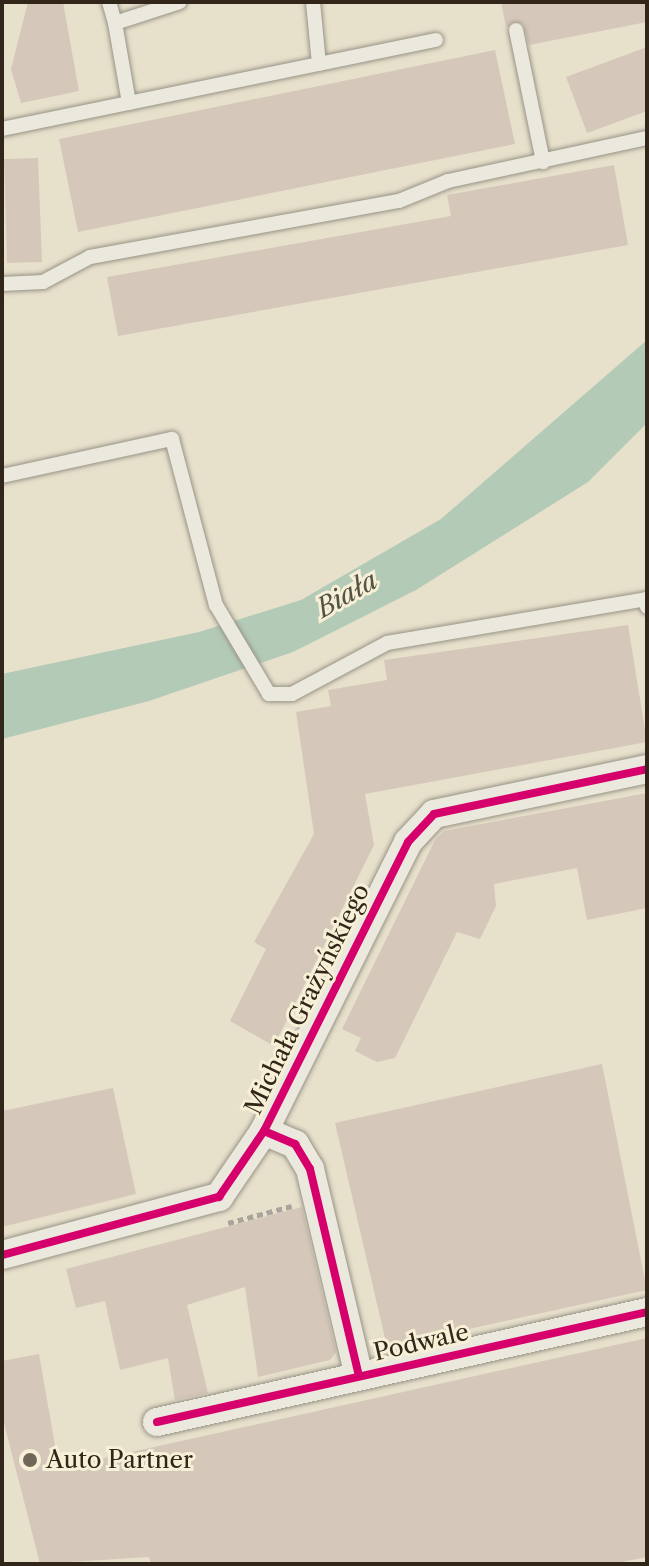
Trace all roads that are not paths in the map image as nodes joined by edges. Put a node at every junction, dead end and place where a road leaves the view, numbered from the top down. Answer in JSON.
{"nodes":[{"id":1,"x":109,"y":2,"type":"edge"},
{"id":2,"x":180,"y":2,"type":"edge"},
{"id":3,"x":313,"y":2,"type":"edge"},
{"id":4,"x":115,"y":23,"type":"junction"},
{"id":5,"x":516,"y":30,"type":"dead end"},
{"id":6,"x":436,"y":40,"type":"dead end"},
{"id":7,"x":319,"y":64,"type":"junction"},
{"id":8,"x":129,"y":103,"type":"junction"},
{"id":9,"x":2,"y":129,"type":"edge"},
{"id":10,"x":647,"y":138,"type":"edge"},
{"id":11,"x":543,"y":162,"type":"junction"},
{"id":12,"x":2,"y":284,"type":"edge"},
{"id":13,"x":2,"y":476,"type":"edge"},
{"id":14,"x":647,"y":607,"type":"edge"},
{"id":15,"x":647,"y":769,"type":"edge"},
{"id":16,"x":264,"y":1131,"type":"junction"},
{"id":17,"x":2,"y":1255,"type":"edge"},
{"id":18,"x":647,"y":1312,"type":"edge"},
{"id":19,"x":359,"y":1376,"type":"junction"},
{"id":20,"x":157,"y":1422,"type":"dead end"}],
"edges":[{"from":1,"to":4,"type":"lane"},
{"from":2,"to":4,"type":"lane"},
{"from":3,"to":7,"type":"lane"},
{"from":4,"to":8,"type":"lane"},
{"from":5,"to":11,"type":"lane"},
{"from":6,"to":7,"type":"lane"},
{"from":7,"to":8,"type":"lane"},
{"from":8,"to":9,"type":"lane"},
{"from":10,"to":11,"type":"lane"},
{"from":11,"to":12,"type":"lane"},
{"from":13,"to":14,"type":"lane"},
{"from":15,"to":16,"type":"street","name":"Michała Grażyńskiego"},
{"from":16,"to":17,"type":"street","name":"Michała Grażyńskiego"},
{"from":16,"to":19,"type":"street"},
{"from":18,"to":19,"type":"street","name":"Podwale"},
{"from":19,"to":20,"type":"street","name":"Podwale"}]}
